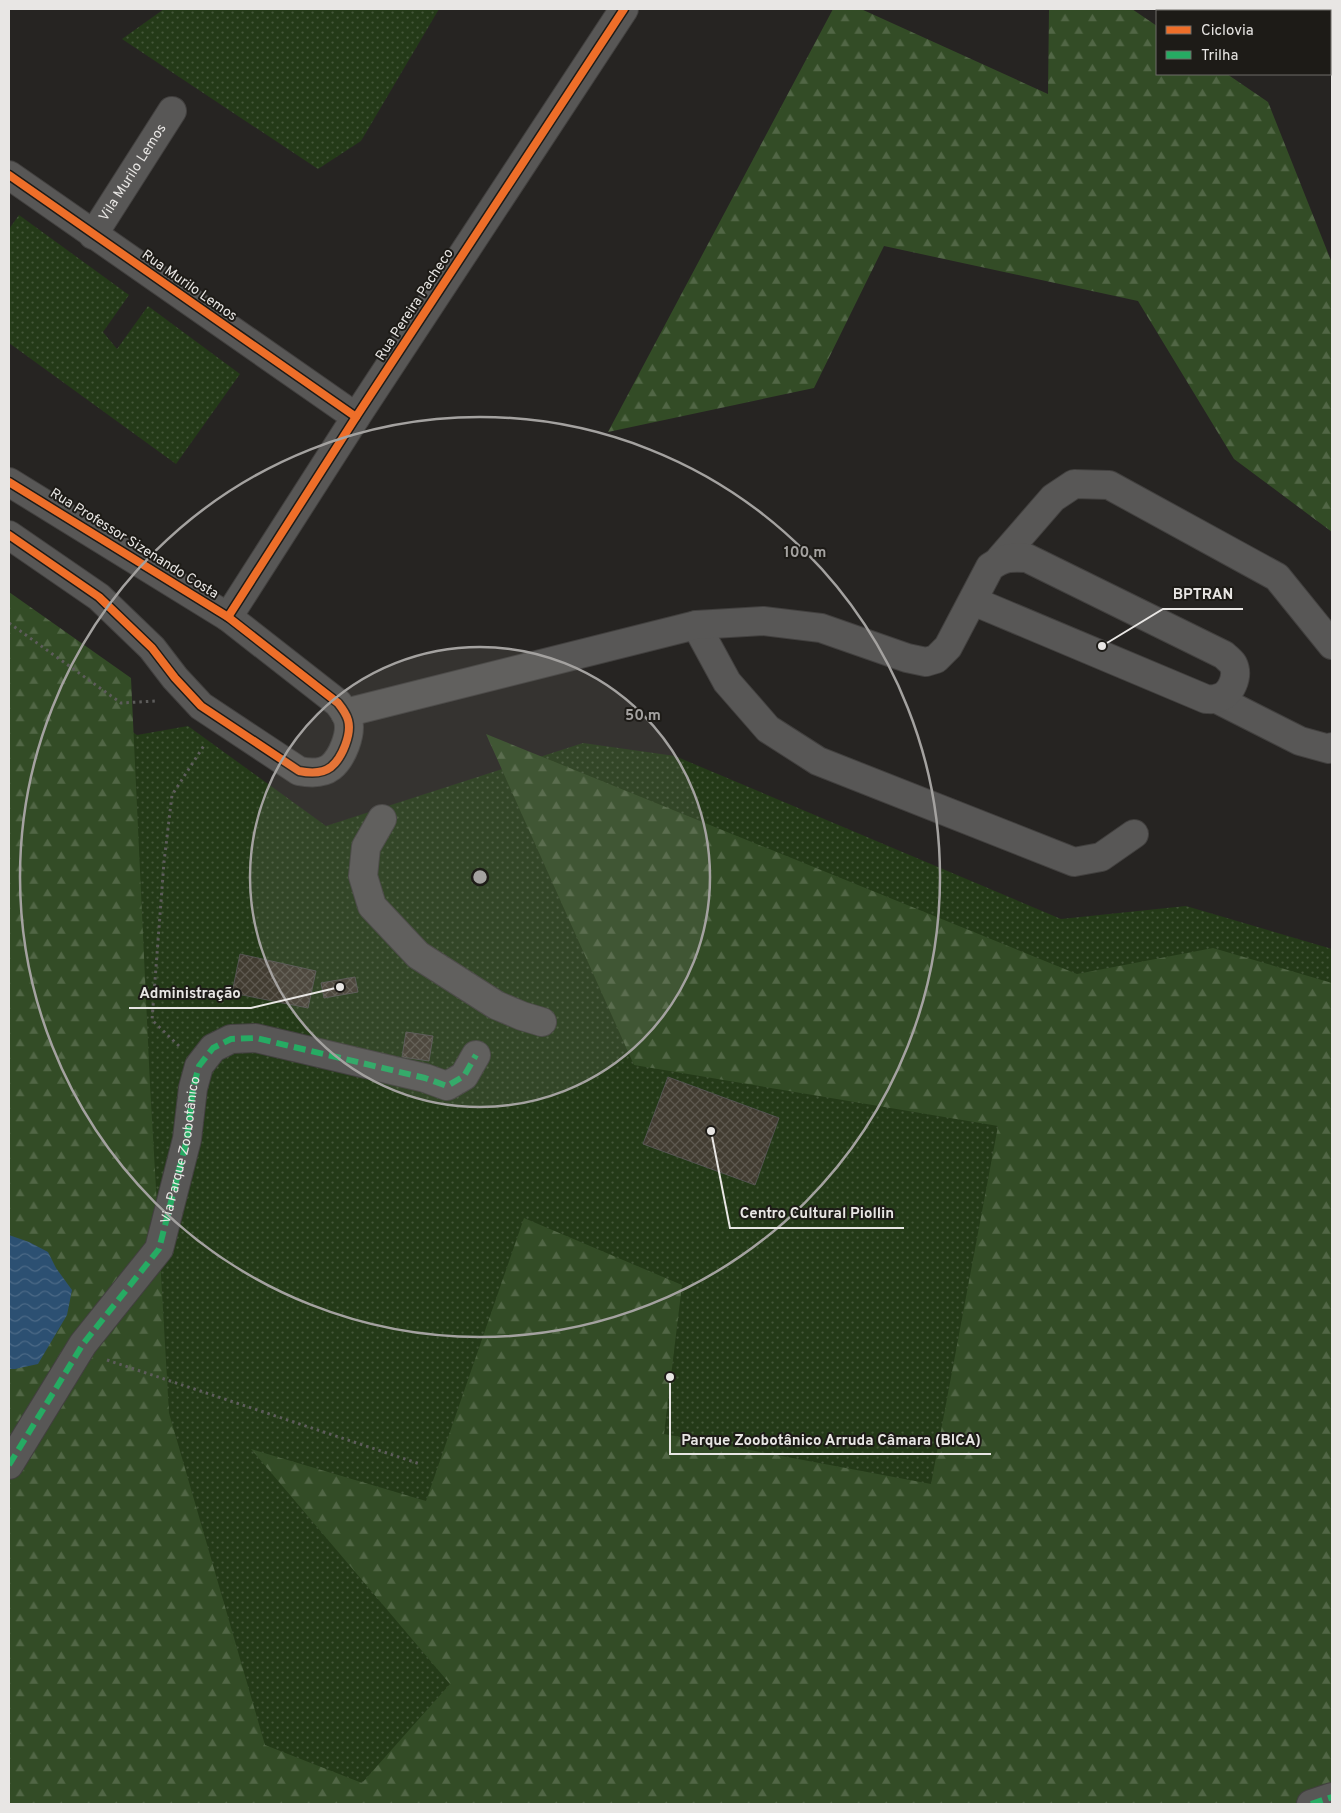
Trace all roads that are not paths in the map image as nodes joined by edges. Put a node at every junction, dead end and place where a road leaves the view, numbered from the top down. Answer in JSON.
{"nodes":[{"id":1,"x":624,"y":9,"type":"edge"},
{"id":2,"x":172,"y":111,"type":"dead end"},
{"id":3,"x":9,"y":175,"type":"edge"},
{"id":4,"x":93,"y":235,"type":"junction"},
{"id":5,"x":356,"y":417,"type":"junction"},
{"id":6,"x":9,"y":482,"type":"edge"},
{"id":7,"x":9,"y":535,"type":"edge"},
{"id":8,"x":1000,"y":559,"type":"junction"},
{"id":9,"x":972,"y":601,"type":"junction"},
{"id":10,"x":228,"y":617,"type":"junction"},
{"id":11,"x":696,"y":625,"type":"junction"},
{"id":12,"x":1332,"y":645,"type":"edge"},
{"id":13,"x":1218,"y":699,"type":"junction"},
{"id":14,"x":345,"y":712,"type":"junction"},
{"id":15,"x":1332,"y":747,"type":"edge"},
{"id":16,"x":382,"y":819,"type":"dead end"},
{"id":17,"x":1134,"y":834,"type":"dead end"},
{"id":18,"x":542,"y":1022,"type":"dead end"},
{"id":19,"x":476,"y":1055,"type":"dead end"},
{"id":20,"x":9,"y":1465,"type":"edge"},
{"id":21,"x":1332,"y":1797,"type":"edge"},
{"id":22,"x":1311,"y":1804,"type":"edge"}],
"edges":[{"from":1,"to":5,"type":"street","name":"Rua Pereira Pacheco"},
{"from":2,"to":4,"type":"street","name":"Vila Murilo Lemos"},
{"from":3,"to":4,"type":"street","name":"Rua Murilo Lemos"},
{"from":4,"to":5,"type":"street","name":"Rua Murilo Lemos"},
{"from":5,"to":10,"type":"street","name":"Rua Pereira Pacheco"},
{"from":6,"to":10,"type":"street","name":"Rua Professor Sizenando Costa"},
{"from":7,"to":14,"type":"street"},
{"from":8,"to":9,"type":"street"},
{"from":8,"to":12,"type":"street"},
{"from":8,"to":13,"type":"street"},
{"from":9,"to":11,"type":"street"},
{"from":9,"to":13,"type":"street"},
{"from":10,"to":14,"type":"street","name":"Rua Professor Sizenando Costa"},
{"from":11,"to":14,"type":"street"},
{"from":11,"to":17,"type":"street"},
{"from":13,"to":15,"type":"street"},
{"from":16,"to":18,"type":"street"},
{"from":19,"to":20,"type":"street","name":"Via Parque Zoobotânico"},
{"from":21,"to":22,"type":"street"}]}
